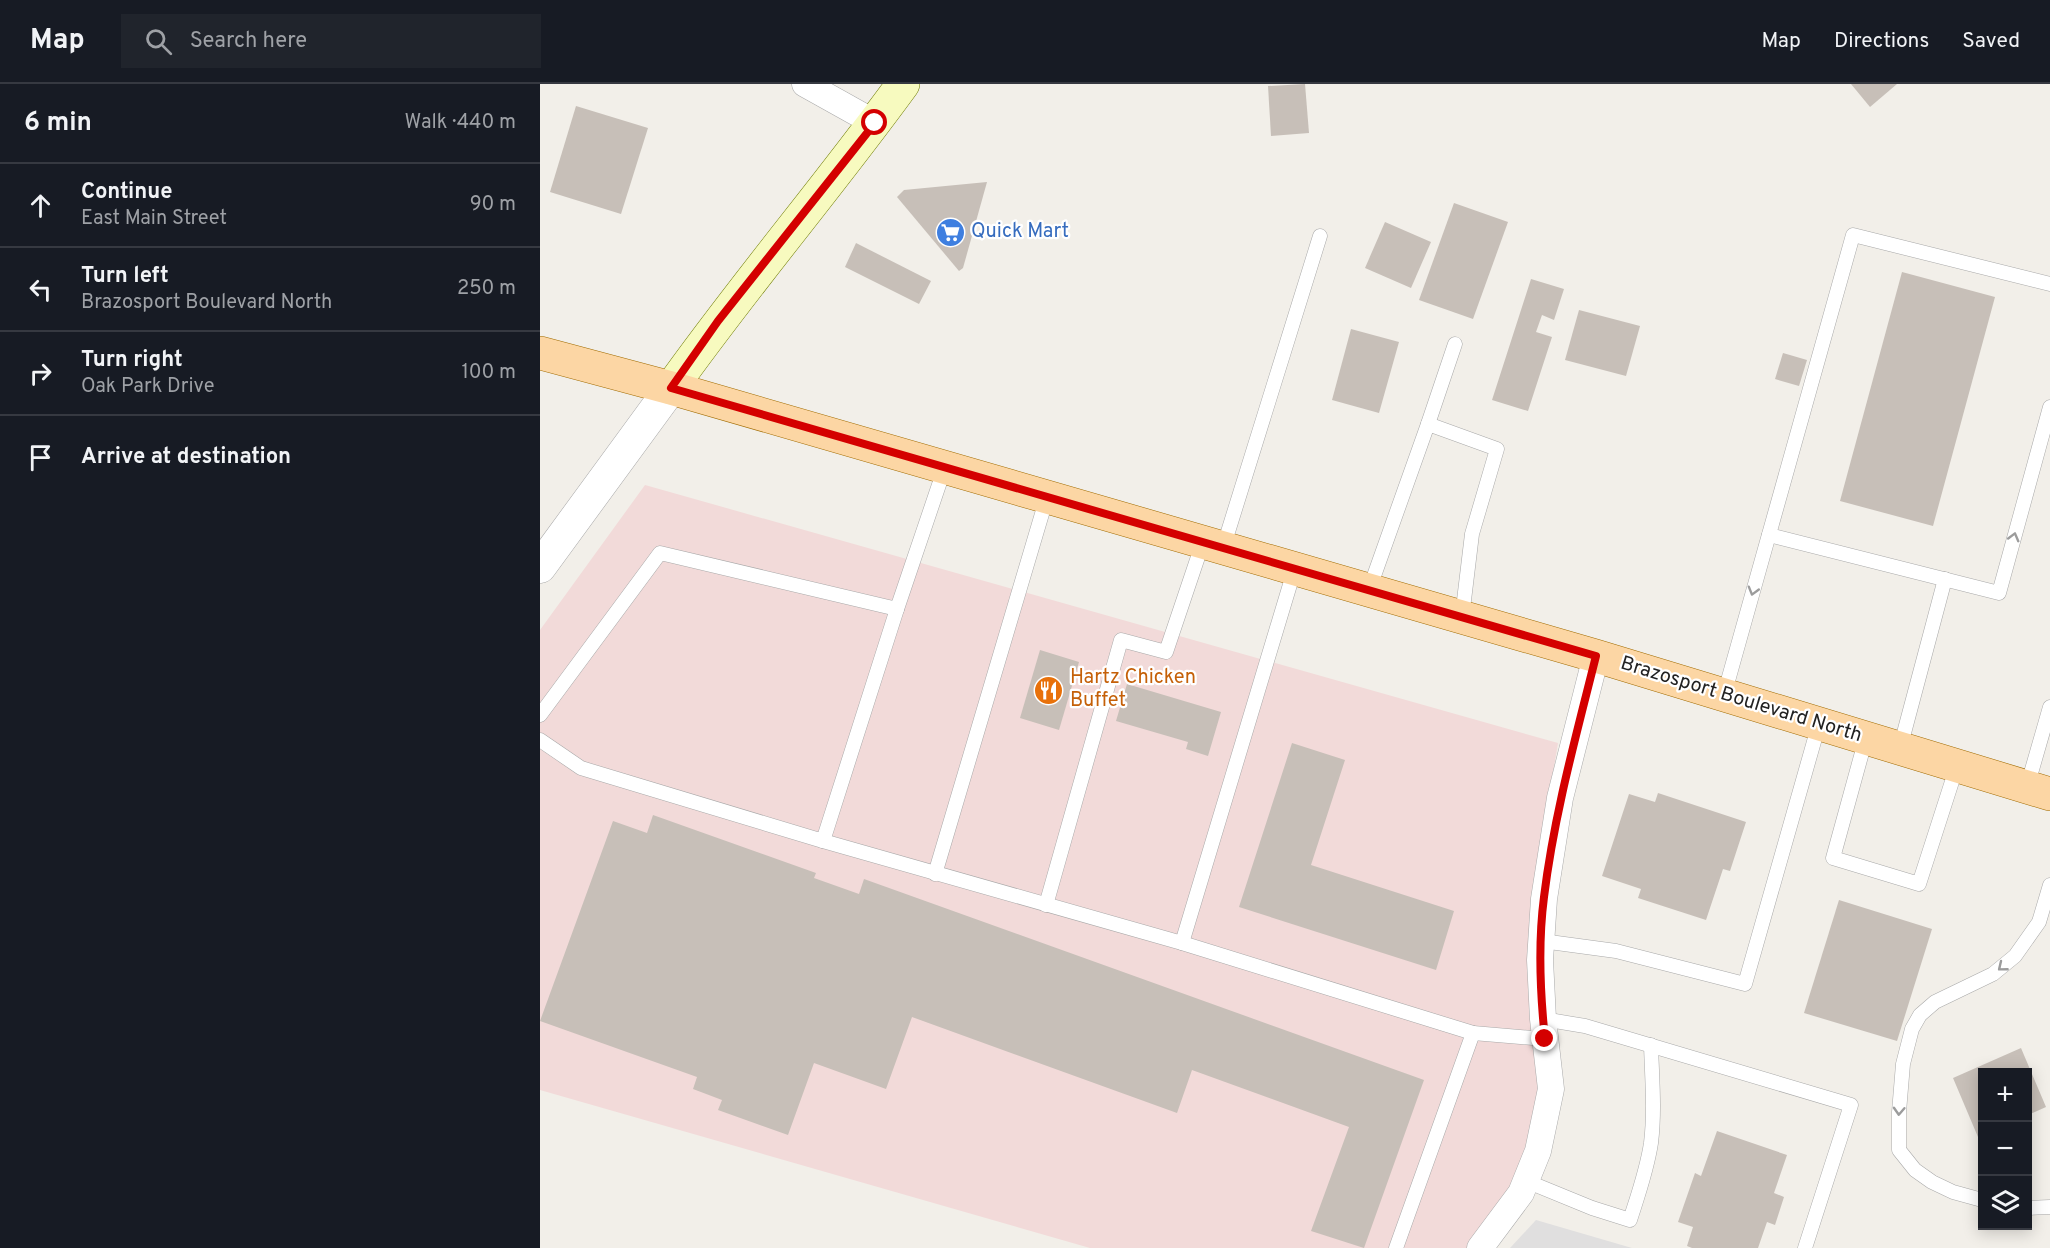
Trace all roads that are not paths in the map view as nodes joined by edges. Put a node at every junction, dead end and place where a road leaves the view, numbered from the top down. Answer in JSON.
{"nodes":[{"id":1,"x":805,"y":84,"type":"edge"},
{"id":2,"x":903,"y":84,"type":"edge"},
{"id":3,"x":875,"y":123,"type":"junction"},
{"id":4,"x":1320,"y":236,"type":"dead end"},
{"id":5,"x":2050,"y":284,"type":"edge"},
{"id":6,"x":1455,"y":344,"type":"dead end"},
{"id":7,"x":540,"y":353,"type":"edge"},
{"id":8,"x":671,"y":388,"type":"junction"},
{"id":9,"x":2050,"y":407,"type":"edge"},
{"id":10,"x":1428,"y":424,"type":"junction"},
{"id":11,"x":945,"y":467,"type":"junction"},
{"id":12,"x":1047,"y":497,"type":"junction"},
{"id":13,"x":1769,"y":535,"type":"junction"},
{"id":14,"x":1213,"y":545,"type":"junction"},
{"id":15,"x":540,"y":567,"type":"edge"},
{"id":16,"x":1295,"y":568,"type":"junction"},
{"id":17,"x":1945,"y":579,"type":"junction"},
{"id":18,"x":1369,"y":590,"type":"junction"},
{"id":19,"x":897,"y":609,"type":"junction"},
{"id":20,"x":1462,"y":617,"type":"junction"},
{"id":21,"x":1596,"y":656,"type":"junction"},
{"id":22,"x":1724,"y":695,"type":"junction"},
{"id":23,"x":2050,"y":707,"type":"edge"},
{"id":24,"x":540,"y":715,"type":"edge"},
{"id":25,"x":1819,"y":724,"type":"junction"},
{"id":26,"x":1866,"y":738,"type":"junction"},
{"id":27,"x":540,"y":740,"type":"edge"},
{"id":28,"x":1900,"y":748,"type":"junction"},
{"id":29,"x":1957,"y":766,"type":"junction"},
{"id":30,"x":2038,"y":791,"type":"edge"},
{"id":31,"x":823,"y":841,"type":"junction"},
{"id":32,"x":935,"y":873,"type":"junction"},
{"id":33,"x":2050,"y":885,"type":"edge"},
{"id":34,"x":1046,"y":905,"type":"junction"},
{"id":35,"x":1542,"y":941,"type":"junction"},
{"id":36,"x":1182,"y":943,"type":"junction"},
{"id":37,"x":1544,"y":1029,"type":"junction"},
{"id":38,"x":1473,"y":1033,"type":"junction"},
{"id":39,"x":1651,"y":1045,"type":"junction"},
{"id":40,"x":1526,"y":1181,"type":"junction"},
{"id":41,"x":1978,"y":1199,"type":"edge"},
{"id":42,"x":2050,"y":1207,"type":"edge"},
{"id":43,"x":2032,"y":1208,"type":"edge"},
{"id":44,"x":1487,"y":1246,"type":"edge"},
{"id":45,"x":1396,"y":1248,"type":"edge"},
{"id":46,"x":1805,"y":1248,"type":"edge"}],
"edges":[{"from":1,"to":3,"type":"street"},
{"from":2,"to":3,"type":"main road"},
{"from":3,"to":8,"type":"main road"},
{"from":4,"to":14,"type":"lane"},
{"from":5,"to":13,"type":"lane"},
{"from":6,"to":10,"type":"lane"},
{"from":7,"to":8,"type":"main road","name":"Brazosport Boulevard North"},
{"from":8,"to":11,"type":"main road","name":"Brazosport Boulevard North"},
{"from":8,"to":15,"type":"street"},
{"from":17,"to":9,"type":"lane","one_way":true},
{"from":10,"to":18,"type":"lane"},
{"from":10,"to":20,"type":"lane"},
{"from":11,"to":12,"type":"main road","name":"Brazosport Boulevard North"},
{"from":11,"to":19,"type":"lane"},
{"from":12,"to":14,"type":"main road","name":"Brazosport Boulevard North"},
{"from":12,"to":32,"type":"lane"},
{"from":13,"to":17,"type":"lane"},
{"from":13,"to":22,"type":"lane","one_way":true},
{"from":14,"to":16,"type":"main road","name":"Brazosport Boulevard North"},
{"from":14,"to":34,"type":"lane"},
{"from":16,"to":18,"type":"main road","name":"Brazosport Boulevard North"},
{"from":16,"to":36,"type":"lane"},
{"from":17,"to":28,"type":"lane"},
{"from":18,"to":20,"type":"main road","name":"Brazosport Boulevard North"},
{"from":19,"to":24,"type":"lane"},
{"from":19,"to":31,"type":"lane"},
{"from":20,"to":21,"type":"main road","name":"Brazosport Boulevard North"},
{"from":21,"to":22,"type":"main road","name":"Brazosport Boulevard North"},
{"from":21,"to":35,"type":"street"},
{"from":22,"to":25,"type":"main road","name":"Brazosport Boulevard North"},
{"from":23,"to":30,"type":"lane"},
{"from":25,"to":26,"type":"main road","name":"Brazosport Boulevard North"},
{"from":25,"to":35,"type":"lane"},
{"from":26,"to":28,"type":"main road","name":"Brazosport Boulevard North"},
{"from":26,"to":29,"type":"lane"},
{"from":27,"to":31,"type":"lane"},
{"from":28,"to":29,"type":"main road","name":"Brazosport Boulevard North"},
{"from":29,"to":30,"type":"main road","name":"Brazosport Boulevard North"},
{"from":31,"to":32,"type":"lane"},
{"from":32,"to":34,"type":"lane"},
{"from":33,"to":41,"type":"lane","one_way":true},
{"from":34,"to":36,"type":"lane"},
{"from":35,"to":37,"type":"street"},
{"from":36,"to":38,"type":"lane"},
{"from":37,"to":38,"type":"lane"},
{"from":37,"to":39,"type":"lane"},
{"from":37,"to":40,"type":"street"},
{"from":38,"to":45,"type":"lane"},
{"from":39,"to":40,"type":"lane"},
{"from":39,"to":46,"type":"lane"},
{"from":40,"to":44,"type":"street"},
{"from":42,"to":43,"type":"lane"}]}
